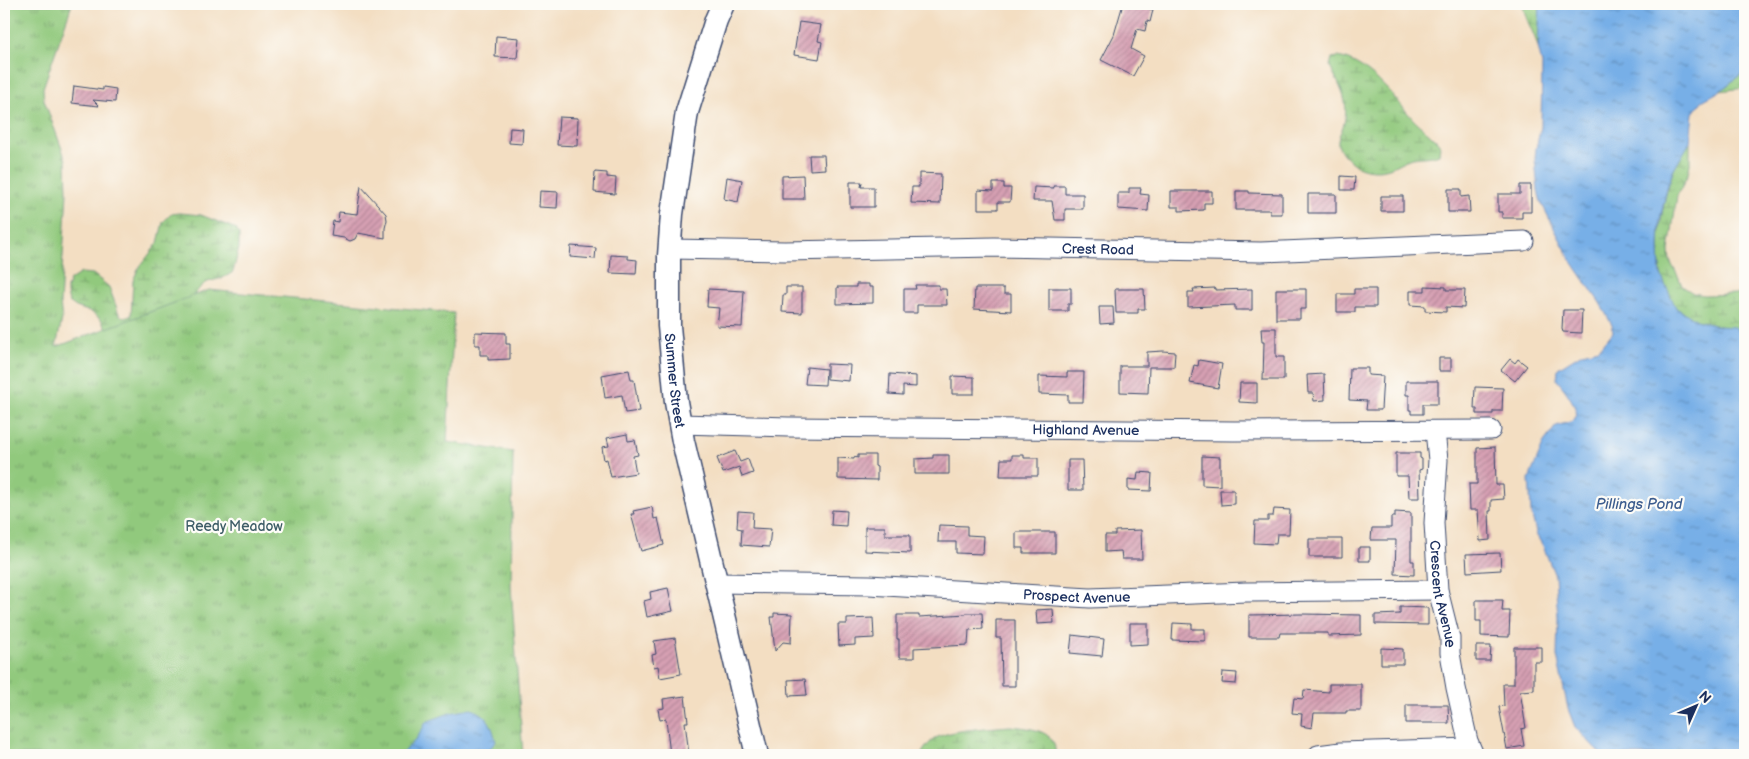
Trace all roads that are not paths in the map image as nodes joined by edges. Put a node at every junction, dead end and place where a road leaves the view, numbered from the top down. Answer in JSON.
{"nodes":[{"id":1,"x":723,"y":4,"type":"edge"},
{"id":2,"x":1524,"y":241,"type":"dead end"},
{"id":3,"x":670,"y":249,"type":"junction"},
{"id":4,"x":680,"y":424,"type":"junction"},
{"id":5,"x":1491,"y":430,"type":"dead end"},
{"id":6,"x":1435,"y":431,"type":"junction"},
{"id":7,"x":716,"y":583,"type":"junction"},
{"id":8,"x":1438,"y":590,"type":"junction"},
{"id":9,"x":1472,"y":752,"type":"edge"},
{"id":10,"x":757,"y":755,"type":"edge"},
{"id":11,"x":1318,"y":755,"type":"edge"}],
"edges":[{"from":1,"to":3,"type":"main road","name":"Summer Street"},
{"from":2,"to":3,"type":"street","name":"Crest Road"},
{"from":3,"to":4,"type":"main road","name":"Summer Street"},
{"from":4,"to":6,"type":"street","name":"Highland Avenue"},
{"from":4,"to":7,"type":"main road","name":"Summer Street"},
{"from":5,"to":6,"type":"street","name":"Highland Avenue"},
{"from":6,"to":8,"type":"street","name":"Crescent Avenue"},
{"from":7,"to":8,"type":"street","name":"Prospect Avenue"},
{"from":7,"to":10,"type":"main road","name":"Summer Street"},
{"from":8,"to":9,"type":"street","name":"Crescent Avenue"},
{"from":9,"to":11,"type":"street"}]}
